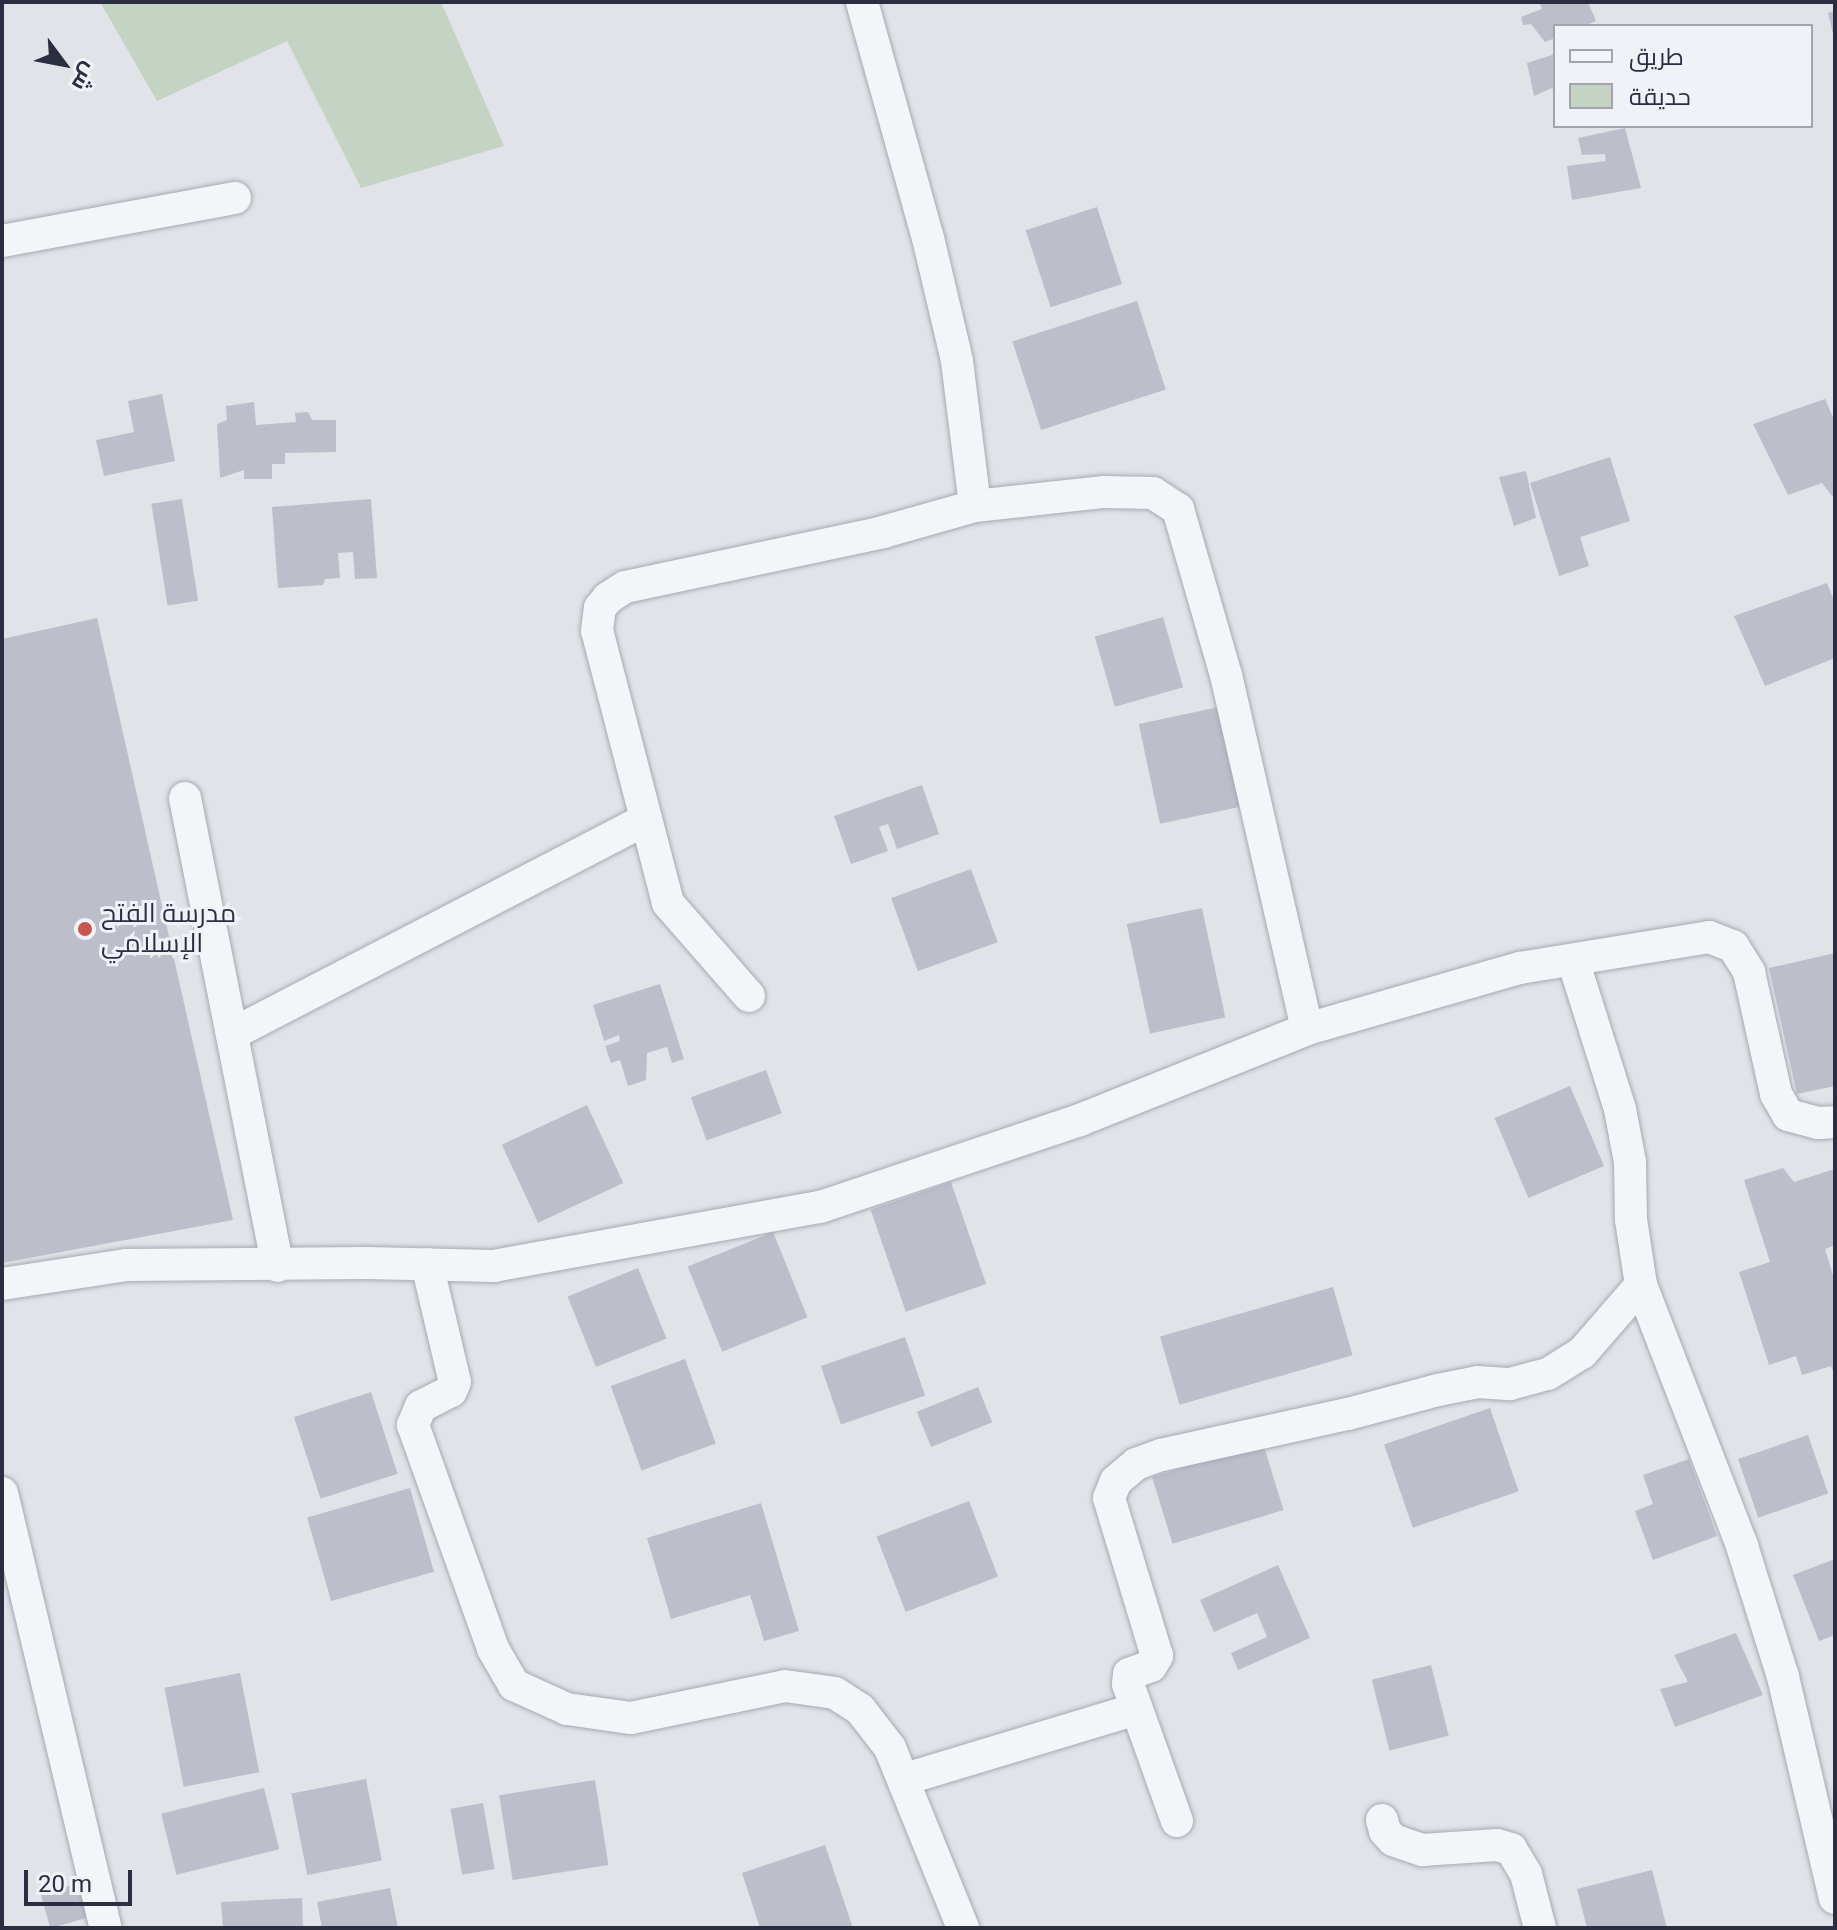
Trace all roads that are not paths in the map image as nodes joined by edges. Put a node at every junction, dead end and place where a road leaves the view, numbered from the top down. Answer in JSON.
{"nodes":[{"id":1,"x":862,"y":2,"type":"edge"},
{"id":2,"x":235,"y":198,"type":"dead end"},
{"id":3,"x":2,"y":241,"type":"edge"},
{"id":4,"x":975,"y":506,"type":"junction"},
{"id":5,"x":185,"y":798,"type":"dead end"},
{"id":6,"x":646,"y":819,"type":"junction"},
{"id":7,"x":1573,"y":960,"type":"junction"},
{"id":8,"x":749,"y":996,"type":"dead end"},
{"id":9,"x":1307,"y":1029,"type":"junction"},
{"id":10,"x":232,"y":1034,"type":"junction"},
{"id":11,"x":1835,"y":1122,"type":"edge"},
{"id":12,"x":427,"y":1264,"type":"junction"},
{"id":13,"x":278,"y":1266,"type":"junction"},
{"id":14,"x":2,"y":1284,"type":"edge"},
{"id":15,"x":1641,"y":1285,"type":"junction"},
{"id":16,"x":2,"y":1493,"type":"edge"},
{"id":17,"x":1137,"y":1709,"type":"junction"},
{"id":18,"x":905,"y":1779,"type":"junction"},
{"id":19,"x":1382,"y":1820,"type":"dead end"},
{"id":20,"x":1177,"y":1821,"type":"dead end"},
{"id":21,"x":1835,"y":1898,"type":"edge"},
{"id":22,"x":106,"y":1928,"type":"edge"},
{"id":23,"x":963,"y":1928,"type":"edge"},
{"id":24,"x":1540,"y":1928,"type":"edge"}],
"edges":[{"from":1,"to":4,"type":"street"},
{"from":2,"to":3,"type":"street"},
{"from":4,"to":6,"type":"street"},
{"from":4,"to":9,"type":"street"},
{"from":5,"to":10,"type":"street"},
{"from":6,"to":8,"type":"street"},
{"from":6,"to":10,"type":"street"},
{"from":7,"to":9,"type":"street"},
{"from":7,"to":11,"type":"street"},
{"from":7,"to":15,"type":"street"},
{"from":9,"to":12,"type":"street"},
{"from":10,"to":13,"type":"street"},
{"from":12,"to":13,"type":"street"},
{"from":12,"to":18,"type":"street"},
{"from":13,"to":14,"type":"street"},
{"from":15,"to":17,"type":"street"},
{"from":15,"to":21,"type":"street"},
{"from":16,"to":22,"type":"street"},
{"from":17,"to":18,"type":"street"},
{"from":17,"to":20,"type":"street"},
{"from":18,"to":23,"type":"street"},
{"from":19,"to":24,"type":"street"}]}
